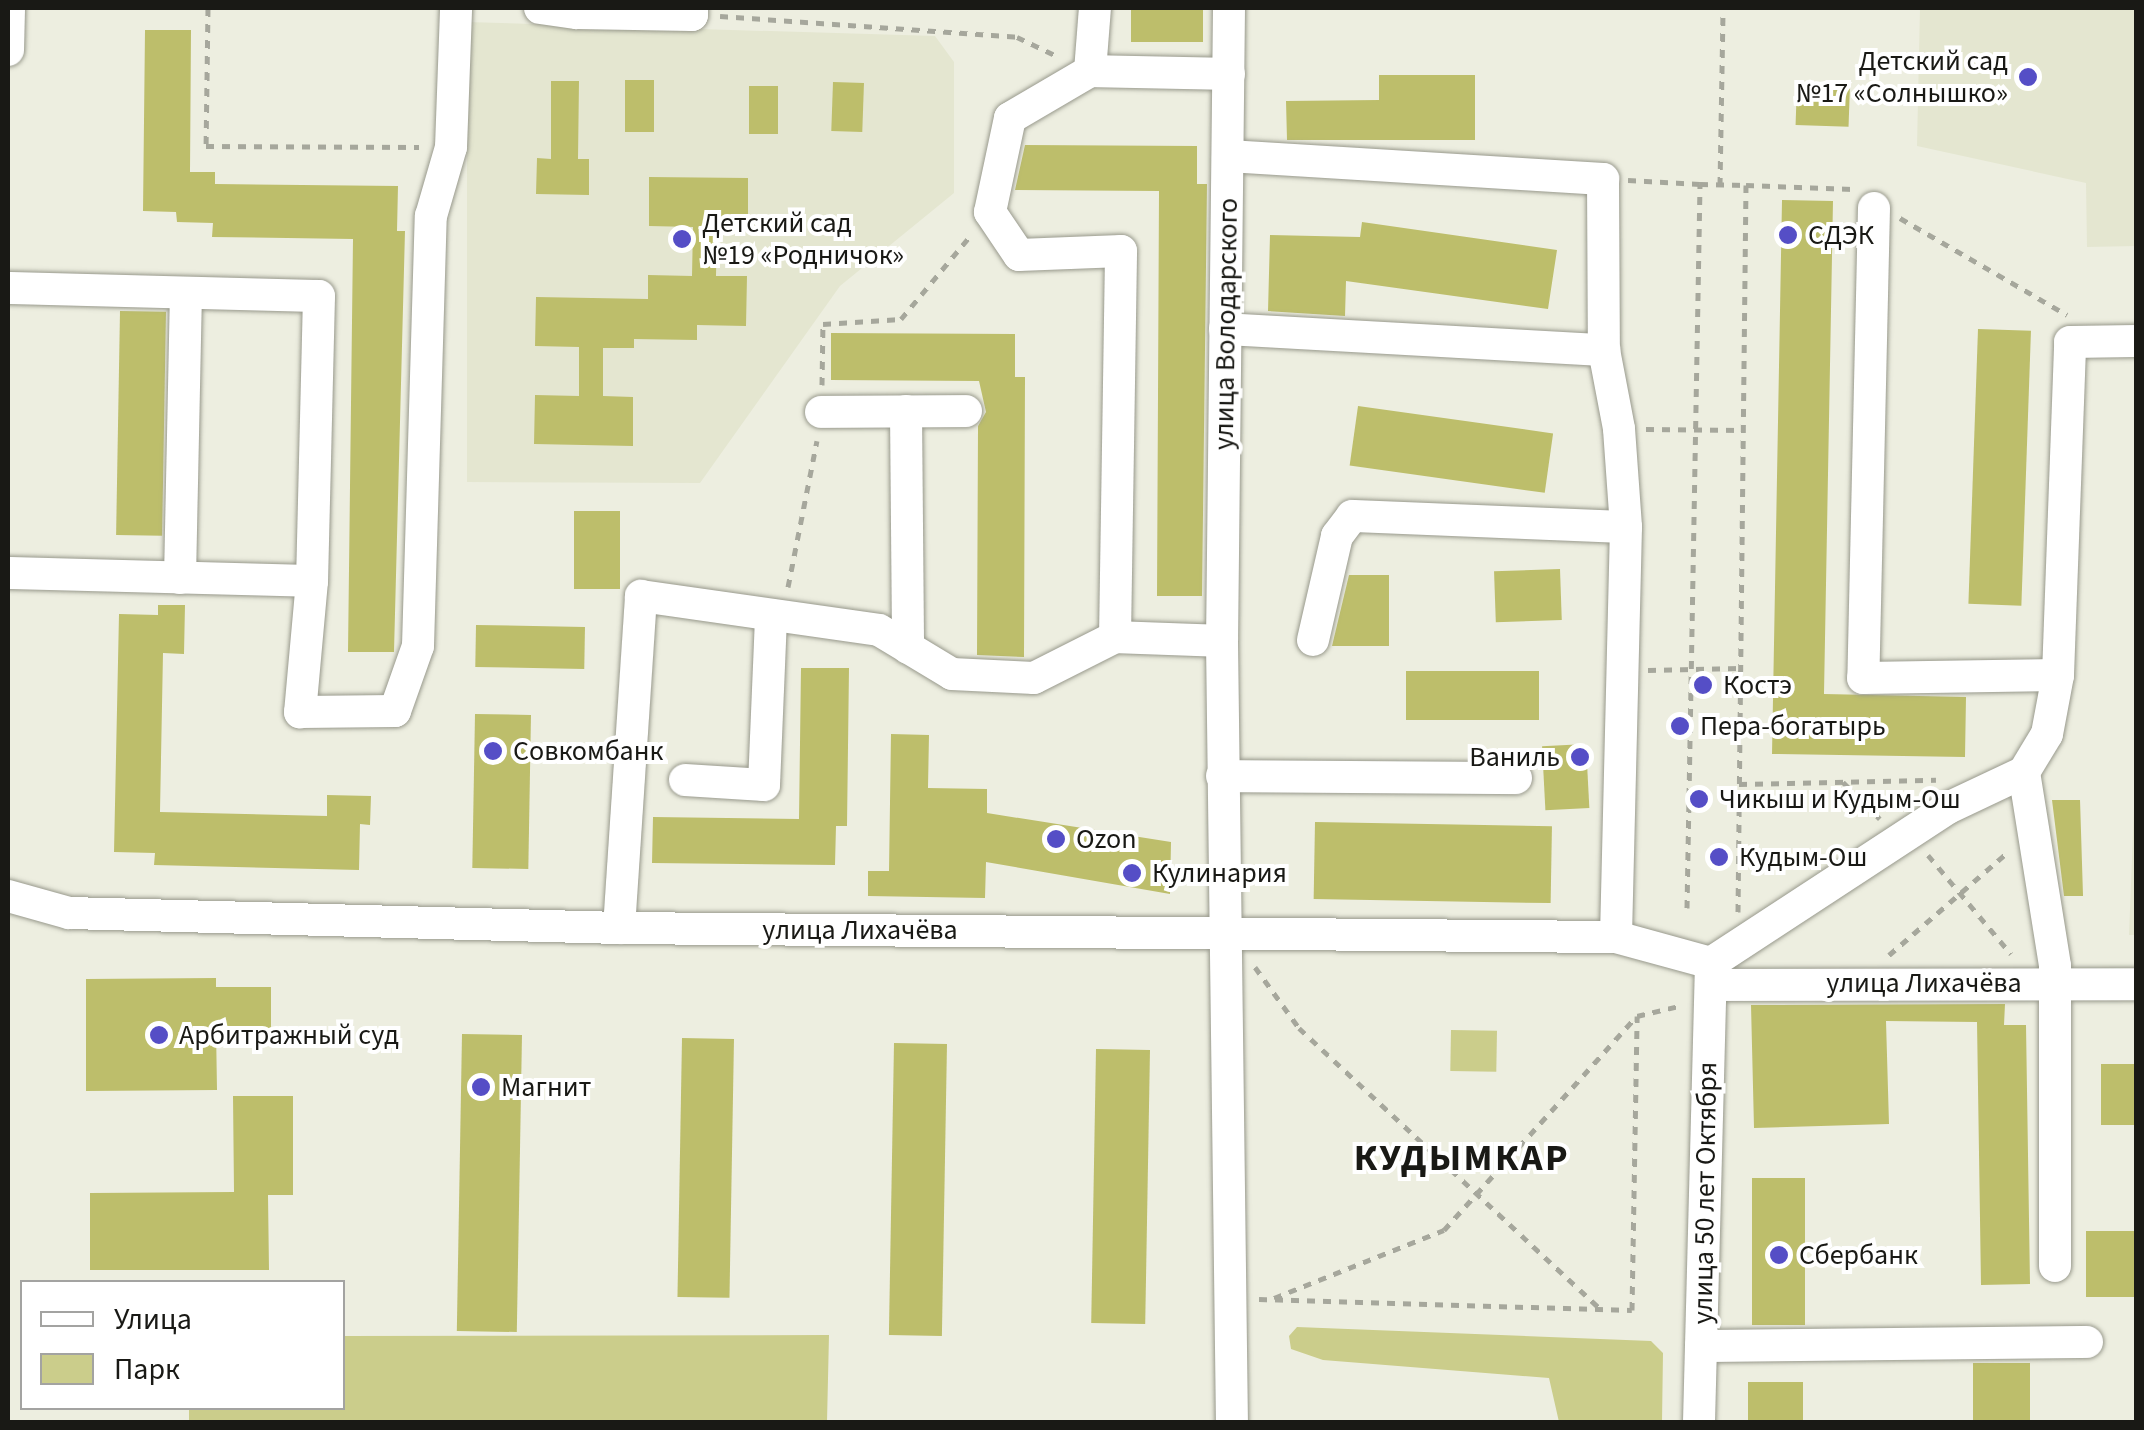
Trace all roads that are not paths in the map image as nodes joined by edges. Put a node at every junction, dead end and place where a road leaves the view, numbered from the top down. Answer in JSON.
{"nodes":[{"id":1,"x":8,"y":8,"type":"edge"},
{"id":2,"x":456,"y":8,"type":"edge"},
{"id":3,"x":540,"y":8,"type":"edge"},
{"id":4,"x":1095,"y":8,"type":"edge"},
{"id":5,"x":1230,"y":8,"type":"edge"},
{"id":6,"x":577,"y":10,"type":"edge"},
{"id":7,"x":692,"y":11,"type":"edge"},
{"id":8,"x":8,"y":50,"type":"edge"},
{"id":9,"x":1090,"y":72,"type":"junction"},
{"id":10,"x":1229,"y":74,"type":"junction"},
{"id":11,"x":1228,"y":156,"type":"junction"},
{"id":12,"x":1874,"y":208,"type":"road end"},
{"id":13,"x":8,"y":288,"type":"edge"},
{"id":14,"x":186,"y":292,"type":"junction"},
{"id":15,"x":1226,"y":329,"type":"junction"},
{"id":16,"x":2136,"y":341,"type":"edge"},
{"id":17,"x":1604,"y":350,"type":"junction"},
{"id":18,"x":906,"y":411,"type":"junction"},
{"id":19,"x":966,"y":411,"type":"dead end"},
{"id":20,"x":821,"y":412,"type":"road end"},
{"id":21,"x":1626,"y":527,"type":"junction"},
{"id":22,"x":8,"y":573,"type":"edge"},
{"id":23,"x":180,"y":578,"type":"junction"},
{"id":24,"x":312,"y":581,"type":"junction"},
{"id":25,"x":771,"y":615,"type":"junction"},
{"id":26,"x":1115,"y":637,"type":"junction"},
{"id":27,"x":1312,"y":640,"type":"dead end"},
{"id":28,"x":1222,"y":642,"type":"junction"},
{"id":29,"x":908,"y":648,"type":"junction"},
{"id":30,"x":2058,"y":675,"type":"junction"},
{"id":31,"x":2024,"y":772,"type":"junction"},
{"id":32,"x":1222,"y":776,"type":"junction"},
{"id":33,"x":1516,"y":778,"type":"dead end"},
{"id":34,"x":686,"y":780,"type":"dead end"},
{"id":35,"x":8,"y":896,"type":"edge"},
{"id":36,"x":620,"y":928,"type":"junction"},
{"id":37,"x":1223,"y":932,"type":"junction"},
{"id":38,"x":1616,"y":938,"type":"junction"},
{"id":39,"x":1717,"y":973,"type":"junction"},
{"id":40,"x":2045,"y":983,"type":"junction"},
{"id":41,"x":2136,"y":984,"type":"edge"},
{"id":42,"x":2055,"y":1266,"type":"dead end"},
{"id":43,"x":2088,"y":1342,"type":"dead end"},
{"id":44,"x":1701,"y":1346,"type":"junction"},
{"id":45,"x":1232,"y":1422,"type":"edge"},
{"id":46,"x":1699,"y":1422,"type":"edge"}],
"edges":[{"from":1,"to":8,"type":"street"},
{"from":2,"to":24,"type":"street"},
{"from":3,"to":6,"type":"street"},
{"from":4,"to":9,"type":"street"},
{"from":5,"to":10,"type":"street","name":"улица Володарского"},
{"from":6,"to":7,"type":"street"},
{"from":9,"to":10,"type":"street"},
{"from":9,"to":26,"type":"street"},
{"from":10,"to":11,"type":"street","name":"улица Володарского"},
{"from":11,"to":15,"type":"street","name":"улица Володарского"},
{"from":11,"to":17,"type":"street"},
{"from":12,"to":30,"type":"street"},
{"from":13,"to":14,"type":"street"},
{"from":14,"to":23,"type":"street"},
{"from":14,"to":24,"type":"street"},
{"from":15,"to":17,"type":"street"},
{"from":15,"to":28,"type":"street","name":"улица Володарского"},
{"from":16,"to":30,"type":"street"},
{"from":17,"to":21,"type":"street"},
{"from":18,"to":19,"type":"street"},
{"from":18,"to":20,"type":"street"},
{"from":18,"to":29,"type":"street"},
{"from":21,"to":27,"type":"street"},
{"from":21,"to":38,"type":"street"},
{"from":22,"to":23,"type":"street"},
{"from":23,"to":24,"type":"street"},
{"from":25,"to":29,"type":"street"},
{"from":25,"to":34,"type":"street"},
{"from":25,"to":36,"type":"street"},
{"from":26,"to":28,"type":"street"},
{"from":26,"to":29,"type":"street"},
{"from":28,"to":32,"type":"street","name":"улица Володарского"},
{"from":30,"to":31,"type":"street"},
{"from":31,"to":39,"type":"street"},
{"from":31,"to":40,"type":"street"},
{"from":32,"to":33,"type":"street"},
{"from":32,"to":37,"type":"street","name":"улица Володарского"},
{"from":35,"to":36,"type":"street","name":"улица Лихачёва"},
{"from":36,"to":37,"type":"street","name":"улица Лихачёва"},
{"from":37,"to":38,"type":"street","name":"улица Лихачёва"},
{"from":37,"to":45,"type":"street","name":"улица Володарского"},
{"from":38,"to":39,"type":"street","name":"улица Лихачёва"},
{"from":39,"to":40,"type":"street","name":"улица Лихачёва"},
{"from":39,"to":44,"type":"street","name":"улица 50 лет Октября"},
{"from":40,"to":41,"type":"street","name":"улица Лихачёва"},
{"from":40,"to":42,"type":"street"},
{"from":43,"to":44,"type":"street"},
{"from":44,"to":46,"type":"street","name":"улица 50 лет Октября"}]}
